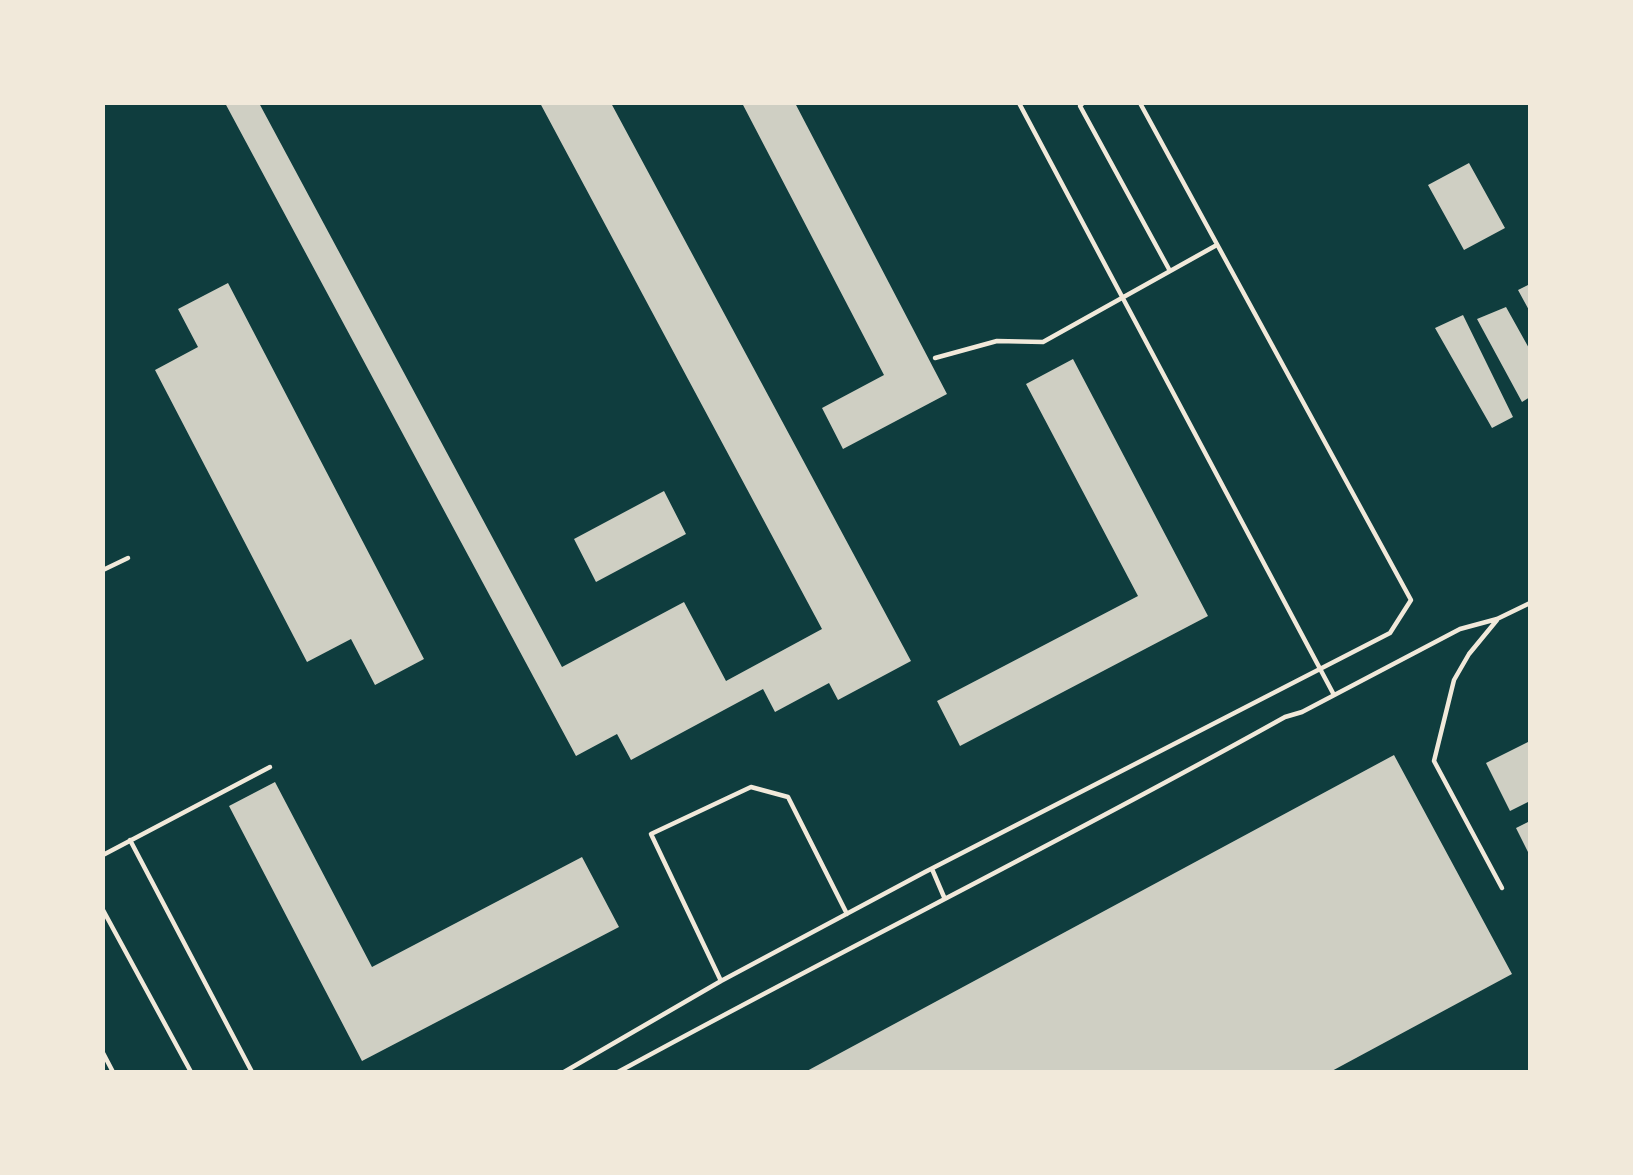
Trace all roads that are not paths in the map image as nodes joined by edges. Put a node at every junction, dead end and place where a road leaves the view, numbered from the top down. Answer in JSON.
{"nodes":[{"id":1,"x":1019,"y":103,"type":"edge"},
{"id":2,"x":1083,"y":103,"type":"edge"},
{"id":3,"x":1140,"y":103,"type":"edge"},
{"id":4,"x":1215,"y":246,"type":"junction"},
{"id":5,"x":1170,"y":271,"type":"junction"},
{"id":6,"x":1123,"y":297,"type":"junction"},
{"id":7,"x":935,"y":358,"type":"dead end"},
{"id":8,"x":128,"y":558,"type":"dead end"},
{"id":9,"x":103,"y":570,"type":"edge"},
{"id":10,"x":1530,"y":603,"type":"edge"},
{"id":11,"x":1497,"y":619,"type":"junction"},
{"id":12,"x":1321,"y":667,"type":"junction"},
{"id":13,"x":1334,"y":695,"type":"junction"},
{"id":14,"x":271,"y":767,"type":"dead end"},
{"id":15,"x":130,"y":841,"type":"junction"},
{"id":16,"x":103,"y":855,"type":"edge"},
{"id":17,"x":932,"y":869,"type":"junction"},
{"id":18,"x":1502,"y":888,"type":"dead end"},
{"id":19,"x":944,"y":897,"type":"junction"},
{"id":20,"x":103,"y":910,"type":"edge"},
{"id":21,"x":847,"y":914,"type":"junction"},
{"id":22,"x":721,"y":981,"type":"junction"},
{"id":23,"x":103,"y":1053,"type":"edge"},
{"id":24,"x":113,"y":1072,"type":"edge"},
{"id":25,"x":191,"y":1072,"type":"edge"},
{"id":26,"x":252,"y":1072,"type":"edge"},
{"id":27,"x":564,"y":1072,"type":"edge"},
{"id":28,"x":618,"y":1072,"type":"edge"}],
"edges":[{"from":1,"to":6,"type":"lane"},
{"from":2,"to":5,"type":"lane"},
{"from":3,"to":4,"type":"lane"},
{"from":4,"to":5,"type":"lane"},
{"from":4,"to":12,"type":"lane"},
{"from":5,"to":6,"type":"lane"},
{"from":6,"to":7,"type":"lane"},
{"from":6,"to":12,"type":"lane"},
{"from":8,"to":9,"type":"lane"},
{"from":10,"to":11,"type":"lane"},
{"from":11,"to":13,"type":"lane"},
{"from":11,"to":18,"type":"lane"},
{"from":12,"to":13,"type":"lane"},
{"from":12,"to":17,"type":"lane"},
{"from":13,"to":19,"type":"lane"},
{"from":14,"to":15,"type":"lane"},
{"from":15,"to":16,"type":"lane"},
{"from":15,"to":26,"type":"lane"},
{"from":17,"to":19,"type":"lane"},
{"from":17,"to":21,"type":"lane"},
{"from":19,"to":28,"type":"lane"},
{"from":20,"to":25,"type":"lane"},
{"from":21,"to":22,"type":"lane"},
{"from":21,"to":22,"type":"lane"},
{"from":22,"to":27,"type":"lane"},
{"from":23,"to":24,"type":"lane"}]}
